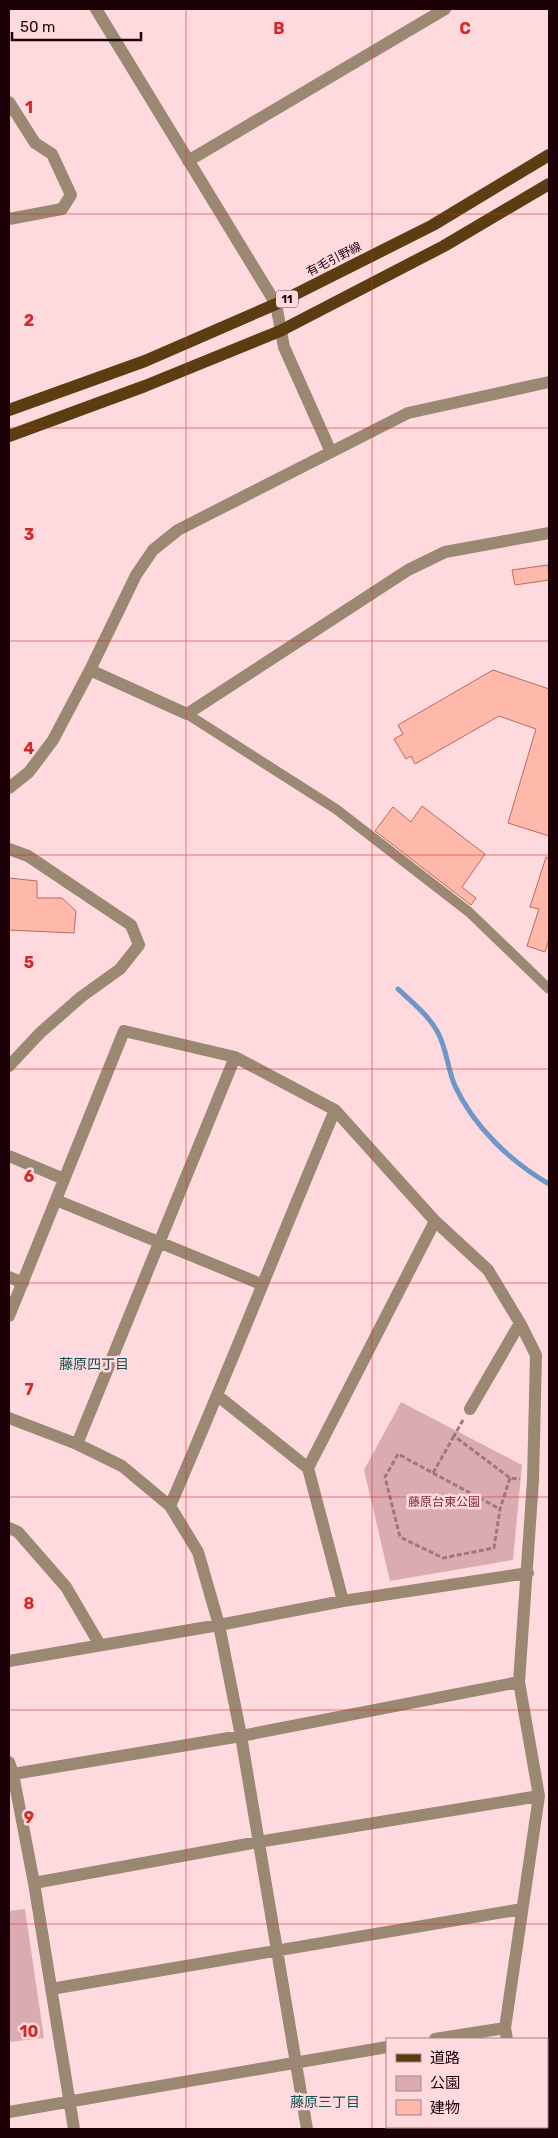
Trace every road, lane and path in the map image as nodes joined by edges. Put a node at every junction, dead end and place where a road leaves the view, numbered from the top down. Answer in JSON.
{"nodes":[{"id":1,"x":96,"y":9,"type":"edge"},
{"id":2,"x":445,"y":9,"type":"edge"},
{"id":3,"x":10,"y":105,"type":"edge"},
{"id":4,"x":549,"y":155,"type":"edge"},
{"id":5,"x":188,"y":161,"type":"junction"},
{"id":6,"x":549,"y":184,"type":"edge"},
{"id":7,"x":9,"y":219,"type":"edge"},
{"id":8,"x":276,"y":304,"type":"junction"},
{"id":9,"x":280,"y":331,"type":"junction"},
{"id":10,"x":549,"y":382,"type":"edge"},
{"id":11,"x":9,"y":410,"type":"edge"},
{"id":12,"x":9,"y":436,"type":"edge"},
{"id":13,"x":331,"y":452,"type":"junction"},
{"id":14,"x":549,"y":533,"type":"edge"},
{"id":15,"x":90,"y":670,"type":"junction"},
{"id":16,"x":187,"y":714,"type":"junction"},
{"id":17,"x":9,"y":788,"type":"edge"},
{"id":18,"x":9,"y":849,"type":"edge"},
{"id":19,"x":549,"y":989,"type":"edge"},
{"id":20,"x":235,"y":1057,"type":"junction"},
{"id":21,"x":9,"y":1066,"type":"edge"},
{"id":22,"x":335,"y":1110,"type":"junction"},
{"id":23,"x":9,"y":1156,"type":"edge"},
{"id":24,"x":64,"y":1179,"type":"junction"},
{"id":25,"x":56,"y":1200,"type":"junction"},
{"id":26,"x":435,"y":1220,"type":"junction"},
{"id":27,"x":160,"y":1242,"type":"junction"},
{"id":28,"x":9,"y":1277,"type":"edge"},
{"id":29,"x":23,"y":1283,"type":"junction"},
{"id":30,"x":261,"y":1284,"type":"junction"},
{"id":31,"x":9,"y":1316,"type":"edge"},
{"id":32,"x":520,"y":1323,"type":"junction"},
{"id":33,"x":218,"y":1396,"type":"junction"},
{"id":34,"x":470,"y":1409,"type":"joint"},
{"id":35,"x":9,"y":1418,"type":"edge"},
{"id":36,"x":454,"y":1436,"type":"junction"},
{"id":37,"x":77,"y":1444,"type":"junction"},
{"id":38,"x":308,"y":1468,"type":"junction"},
{"id":39,"x":433,"y":1473,"type":"junction"},
{"id":40,"x":510,"y":1478,"type":"junction"},
{"id":41,"x":533,"y":1480,"type":"junction"},
{"id":42,"x":170,"y":1506,"type":"junction"},
{"id":43,"x":500,"y":1509,"type":"junction"},
{"id":44,"x":9,"y":1528,"type":"edge"},
{"id":45,"x":528,"y":1572,"type":"junction"},
{"id":46,"x":342,"y":1601,"type":"junction"},
{"id":47,"x":219,"y":1625,"type":"junction"},
{"id":48,"x":100,"y":1645,"type":"junction"},
{"id":49,"x":9,"y":1661,"type":"edge"},
{"id":50,"x":519,"y":1682,"type":"junction"},
{"id":51,"x":240,"y":1736,"type":"junction"},
{"id":52,"x":9,"y":1762,"type":"edge"},
{"id":53,"x":13,"y":1774,"type":"junction"},
{"id":54,"x":539,"y":1796,"type":"junction"},
{"id":55,"x":258,"y":1842,"type":"junction"},
{"id":56,"x":34,"y":1883,"type":"junction"},
{"id":57,"x":522,"y":1909,"type":"junction"},
{"id":58,"x":276,"y":1952,"type":"junction"},
{"id":59,"x":51,"y":1988,"type":"junction"},
{"id":60,"x":506,"y":2034,"type":"edge"},
{"id":61,"x":449,"y":2038,"type":"edge"},
{"id":62,"x":386,"y":2047,"type":"edge"},
{"id":63,"x":296,"y":2062,"type":"junction"},
{"id":64,"x":69,"y":2100,"type":"junction"},
{"id":65,"x":9,"y":2112,"type":"edge"},
{"id":66,"x":74,"y":2129,"type":"edge"},
{"id":67,"x":307,"y":2129,"type":"edge"}],
"edges":[{"from":1,"to":5,"type":"street"},
{"from":2,"to":5,"type":"street"},
{"from":3,"to":7,"type":"street"},
{"from":4,"to":8,"type":"main road","name":"有毛引野線","number":"11"},
{"from":5,"to":8,"type":"street"},
{"from":6,"to":9,"type":"main road","number":"11"},
{"from":8,"to":9,"type":"street"},
{"from":8,"to":11,"type":"main road","name":"有毛引野線","number":"11"},
{"from":9,"to":12,"type":"main road","number":"11"},
{"from":9,"to":13,"type":"street"},
{"from":10,"to":13,"type":"street"},
{"from":13,"to":15,"type":"street"},
{"from":14,"to":16,"type":"street"},
{"from":15,"to":16,"type":"street"},
{"from":15,"to":17,"type":"street"},
{"from":16,"to":19,"type":"lane"},
{"from":18,"to":21,"type":"street"},
{"from":20,"to":22,"type":"street"},
{"from":20,"to":24,"type":"street"},
{"from":20,"to":27,"type":"street"},
{"from":22,"to":26,"type":"street"},
{"from":22,"to":30,"type":"street"},
{"from":23,"to":24,"type":"street"},
{"from":24,"to":25,"type":"street"},
{"from":25,"to":27,"type":"street"},
{"from":25,"to":29,"type":"street"},
{"from":26,"to":32,"type":"street"},
{"from":26,"to":38,"type":"street"},
{"from":27,"to":30,"type":"street"},
{"from":27,"to":37,"type":"street"},
{"from":28,"to":29,"type":"street"},
{"from":29,"to":31,"type":"street"},
{"from":30,"to":33,"type":"street"},
{"from":32,"to":34,"type":"street"},
{"from":32,"to":41,"type":"street"},
{"from":33,"to":38,"type":"street"},
{"from":33,"to":42,"type":"street"},
{"from":34,"to":36,"type":"path"},
{"from":35,"to":37,"type":"street"},
{"from":36,"to":39,"type":"path"},
{"from":36,"to":40,"type":"path"},
{"from":37,"to":42,"type":"street"},
{"from":38,"to":46,"type":"street"},
{"from":39,"to":43,"type":"path"},
{"from":39,"to":43,"type":"path"},
{"from":40,"to":41,"type":"path"},
{"from":40,"to":43,"type":"path"},
{"from":41,"to":45,"type":"street"},
{"from":42,"to":47,"type":"street"},
{"from":44,"to":48,"type":"street"},
{"from":45,"to":46,"type":"street"},
{"from":45,"to":50,"type":"street"},
{"from":46,"to":47,"type":"street"},
{"from":47,"to":48,"type":"street"},
{"from":47,"to":51,"type":"street"},
{"from":48,"to":49,"type":"street"},
{"from":50,"to":51,"type":"street"},
{"from":50,"to":54,"type":"street"},
{"from":51,"to":53,"type":"street"},
{"from":51,"to":55,"type":"street"},
{"from":52,"to":53,"type":"street"},
{"from":53,"to":56,"type":"street"},
{"from":54,"to":55,"type":"street"},
{"from":54,"to":57,"type":"street"},
{"from":55,"to":56,"type":"street"},
{"from":55,"to":58,"type":"street"},
{"from":56,"to":59,"type":"street"},
{"from":57,"to":58,"type":"street"},
{"from":57,"to":60,"type":"street"},
{"from":58,"to":59,"type":"street"},
{"from":58,"to":63,"type":"street"},
{"from":59,"to":64,"type":"street"},
{"from":60,"to":61,"type":"street"},
{"from":62,"to":63,"type":"street"},
{"from":63,"to":64,"type":"street"},
{"from":63,"to":67,"type":"street"},
{"from":64,"to":65,"type":"street"},
{"from":64,"to":66,"type":"street"}]}
